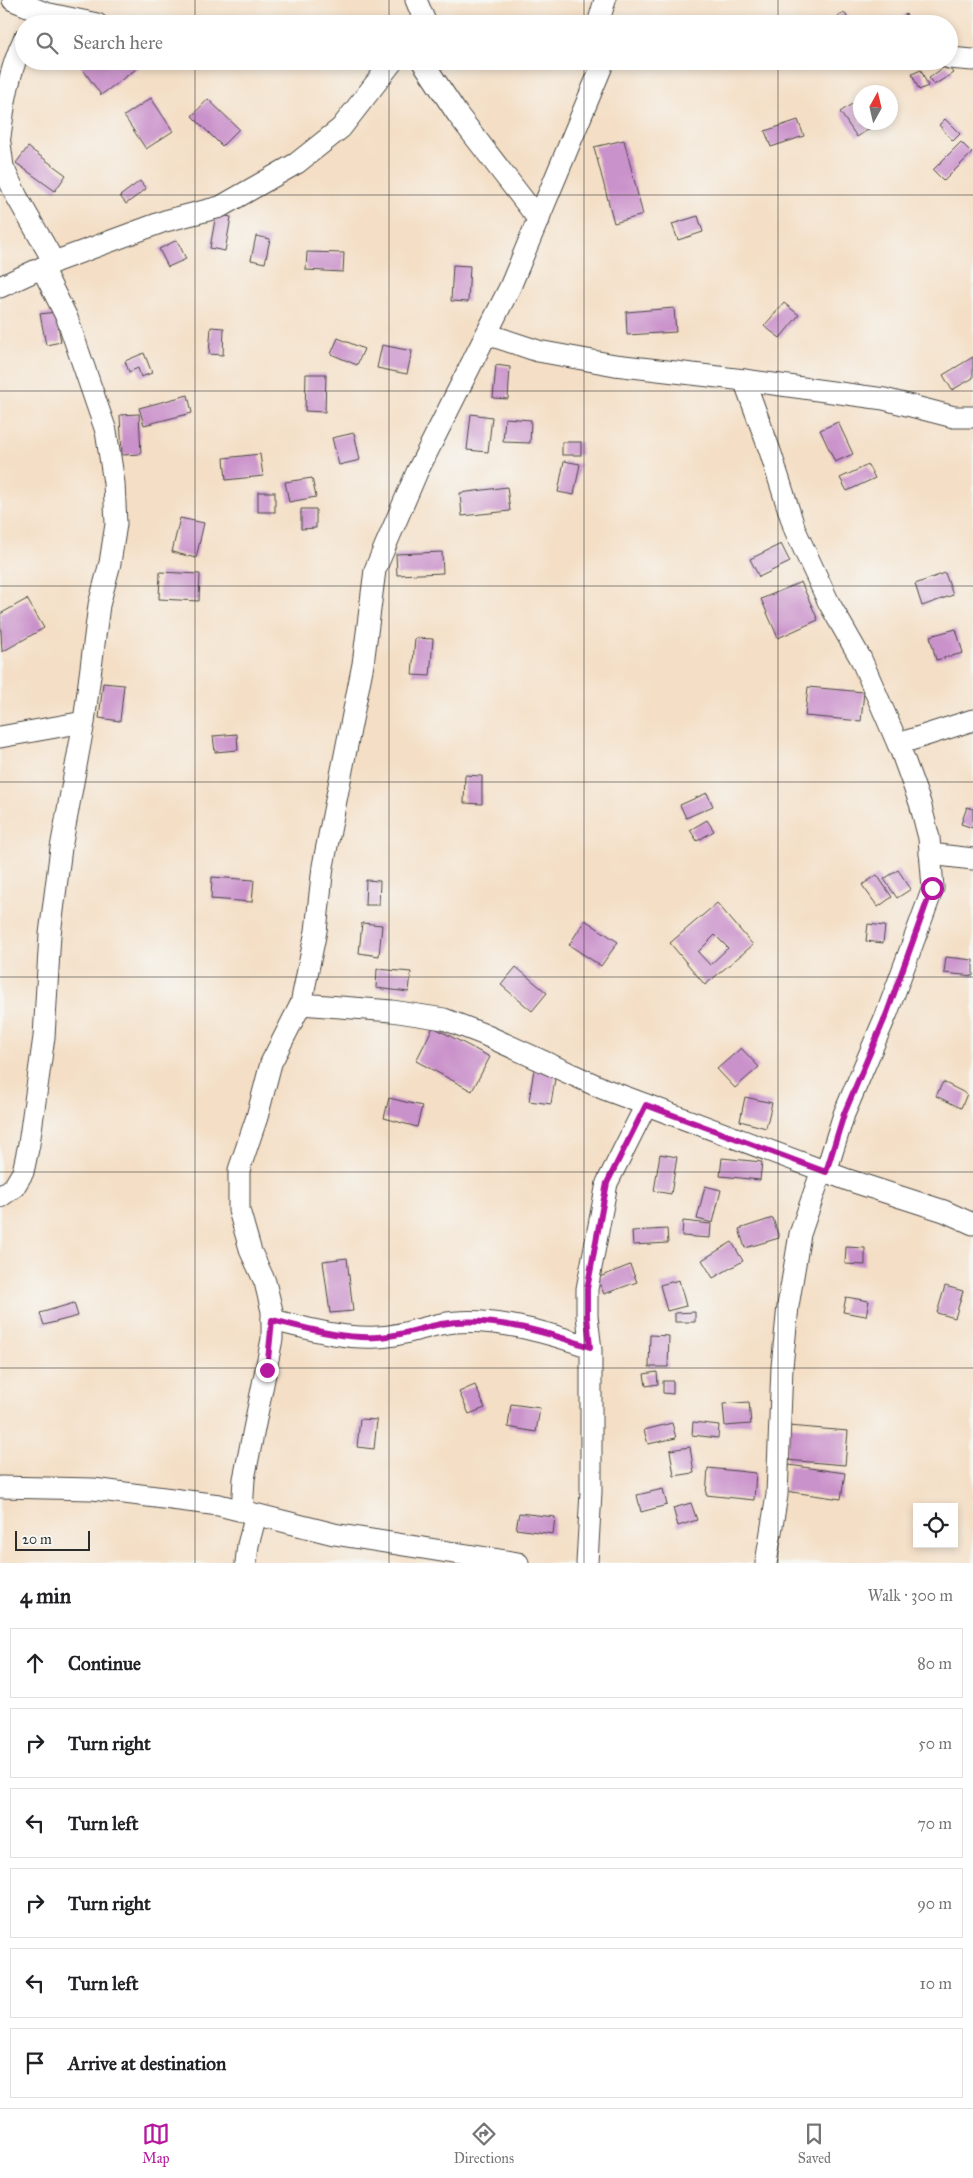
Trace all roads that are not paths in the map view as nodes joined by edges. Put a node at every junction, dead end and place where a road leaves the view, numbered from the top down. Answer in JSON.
{"nodes":[{"id":1,"x":13,"y":0,"type":"edge"},
{"id":2,"x":416,"y":0,"type":"edge"},
{"id":3,"x":605,"y":0,"type":"edge"},
{"id":4,"x":32,"y":15,"type":"edge"},
{"id":5,"x":422,"y":15,"type":"edge"},
{"id":6,"x":601,"y":15,"type":"edge"},
{"id":7,"x":958,"y":59,"type":"edge"},
{"id":8,"x":15,"y":60,"type":"edge"},
{"id":9,"x":973,"y":60,"type":"edge"},
{"id":10,"x":386,"y":70,"type":"edge"},
{"id":11,"x":428,"y":70,"type":"edge"},
{"id":12,"x":600,"y":70,"type":"edge"},
{"id":13,"x":0,"y":137,"type":"edge"},
{"id":14,"x":0,"y":143,"type":"edge"},
{"id":15,"x":539,"y":220,"type":"junction"},
{"id":16,"x":48,"y":265,"type":"junction"},
{"id":17,"x":0,"y":287,"type":"edge"},
{"id":18,"x":487,"y":334,"type":"junction"},
{"id":19,"x":744,"y":380,"type":"junction"},
{"id":20,"x":973,"y":417,"type":"edge"},
{"id":21,"x":973,"y":720,"type":"edge"},
{"id":22,"x":84,"y":722,"type":"junction"},
{"id":23,"x":0,"y":737,"type":"edge"},
{"id":24,"x":898,"y":744,"type":"junction"},
{"id":25,"x":930,"y":854,"type":"junction"},
{"id":26,"x":973,"y":859,"type":"edge"},
{"id":27,"x":301,"y":1004,"type":"junction"},
{"id":28,"x":646,"y":1105,"type":"junction"},
{"id":29,"x":824,"y":1171,"type":"junction"},
{"id":30,"x":0,"y":1197,"type":"edge"},
{"id":31,"x":973,"y":1224,"type":"edge"},
{"id":32,"x":272,"y":1320,"type":"junction"},
{"id":33,"x":590,"y":1347,"type":"junction"},
{"id":34,"x":0,"y":1487,"type":"edge"},
{"id":35,"x":249,"y":1513,"type":"junction"},
{"id":36,"x":246,"y":1563,"type":"edge"},
{"id":37,"x":518,"y":1563,"type":"edge"},
{"id":38,"x":587,"y":1563,"type":"edge"},
{"id":39,"x":766,"y":1563,"type":"edge"}],
"edges":[{"from":1,"to":4,"type":"street"},
{"from":2,"to":5,"type":"street"},
{"from":3,"to":6,"type":"street"},
{"from":7,"to":9,"type":"street"},
{"from":8,"to":13,"type":"street"},
{"from":10,"to":16,"type":"street"},
{"from":11,"to":15,"type":"street"},
{"from":12,"to":15,"type":"street"},
{"from":14,"to":16,"type":"street"},
{"from":15,"to":18,"type":"street"},
{"from":16,"to":17,"type":"street"},
{"from":16,"to":22,"type":"street"},
{"from":18,"to":19,"type":"street"},
{"from":18,"to":27,"type":"street"},
{"from":19,"to":20,"type":"street"},
{"from":19,"to":24,"type":"street"},
{"from":21,"to":24,"type":"street"},
{"from":22,"to":23,"type":"street"},
{"from":22,"to":30,"type":"street"},
{"from":24,"to":25,"type":"street"},
{"from":25,"to":26,"type":"street"},
{"from":25,"to":29,"type":"street"},
{"from":27,"to":28,"type":"street"},
{"from":27,"to":32,"type":"street"},
{"from":28,"to":29,"type":"street"},
{"from":28,"to":33,"type":"street"},
{"from":29,"to":31,"type":"street"},
{"from":29,"to":39,"type":"street"},
{"from":32,"to":33,"type":"street"},
{"from":32,"to":35,"type":"street"},
{"from":33,"to":38,"type":"street"},
{"from":34,"to":35,"type":"street"},
{"from":35,"to":36,"type":"street"},
{"from":35,"to":37,"type":"street"}]}
